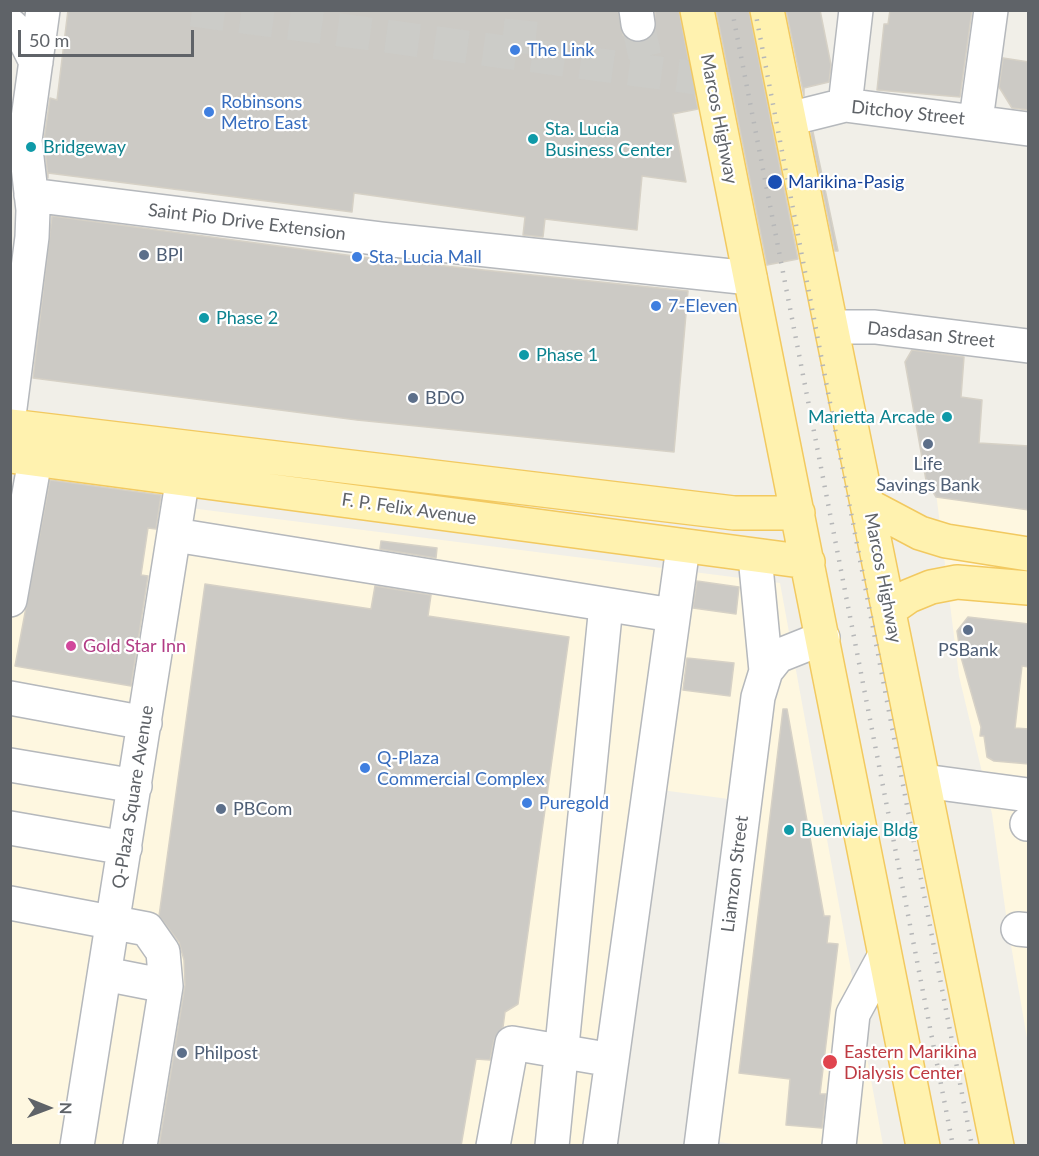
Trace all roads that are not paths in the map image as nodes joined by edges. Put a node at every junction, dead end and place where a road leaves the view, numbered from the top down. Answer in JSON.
{"nodes":[{"id":1,"x":43,"y":10,"type":"edge"},
{"id":2,"x":697,"y":10,"type":"edge"},
{"id":3,"x":767,"y":10,"type":"edge"},
{"id":4,"x":856,"y":10,"type":"edge"},
{"id":5,"x":990,"y":10,"type":"edge"},
{"id":6,"x":10,"y":25,"type":"edge"},
{"id":7,"x":36,"y":62,"type":"junction"},
{"id":8,"x":845,"y":105,"type":"junction"},
{"id":9,"x":789,"y":119,"type":"junction"},
{"id":10,"x":976,"y":120,"type":"junction"},
{"id":11,"x":1029,"y":129,"type":"edge"},
{"id":12,"x":18,"y":139,"type":"edge"},
{"id":13,"x":31,"y":195,"type":"junction"},
{"id":14,"x":750,"y":278,"type":"junction"},
{"id":15,"x":832,"y":327,"type":"junction"},
{"id":16,"x":1029,"y":346,"type":"edge"},
{"id":17,"x":10,"y":408,"type":"edge"},
{"id":18,"x":10,"y":426,"type":"edge"},
{"id":19,"x":23,"y":458,"type":"edge"},
{"id":20,"x":185,"y":463,"type":"junction"},
{"id":21,"x":869,"y":506,"type":"junction"},
{"id":22,"x":734,"y":513,"type":"junction"},
{"id":23,"x":798,"y":513,"type":"junction"},
{"id":24,"x":16,"y":533,"type":"edge"},
{"id":25,"x":175,"y":535,"type":"junction"},
{"id":26,"x":683,"y":547,"type":"junction"},
{"id":27,"x":1029,"y":554,"type":"edge"},
{"id":28,"x":748,"y":555,"type":"junction"},
{"id":29,"x":808,"y":562,"type":"junction"},
{"id":30,"x":1029,"y":588,"type":"edge"},
{"id":31,"x":10,"y":600,"type":"edge"},
{"id":32,"x":606,"y":605,"type":"junction"},
{"id":33,"x":889,"y":610,"type":"junction"},
{"id":34,"x":672,"y":615,"type":"junction"},
{"id":35,"x":823,"y":638,"type":"junction"},
{"id":36,"x":766,"y":671,"type":"junction"},
{"id":37,"x":10,"y":698,"type":"edge"},
{"id":38,"x":145,"y":723,"type":"junction"},
{"id":39,"x":10,"y":765,"type":"edge"},
{"id":40,"x":924,"y":781,"type":"junction"},
{"id":41,"x":135,"y":786,"type":"junction"},
{"id":42,"x":1028,"y":814,"type":"edge"},
{"id":43,"x":10,"y":828,"type":"edge"},
{"id":44,"x":125,"y":848,"type":"junction"},
{"id":45,"x":10,"y":903,"type":"edge"},
{"id":46,"x":113,"y":923,"type":"junction"},
{"id":47,"x":884,"y":957,"type":"junction"},
{"id":48,"x":105,"y":974,"type":"junction"},
{"id":49,"x":166,"y":986,"type":"junction"},
{"id":50,"x":568,"y":989,"type":"junction"},
{"id":51,"x":620,"y":1001,"type":"junction"},
{"id":52,"x":563,"y":1052,"type":"junction"},
{"id":53,"x":612,"y":1060,"type":"junction"},
{"id":54,"x":77,"y":1146,"type":"edge"},
{"id":55,"x":140,"y":1146,"type":"edge"},
{"id":56,"x":493,"y":1146,"type":"edge"},
{"id":57,"x":552,"y":1146,"type":"edge"},
{"id":58,"x":600,"y":1146,"type":"edge"},
{"id":59,"x":701,"y":1146,"type":"edge"},
{"id":60,"x":839,"y":1146,"type":"edge"},
{"id":61,"x":923,"y":1146,"type":"edge"},
{"id":62,"x":996,"y":1146,"type":"edge"}],
"edges":[{"from":1,"to":7,"type":"street"},
{"from":2,"to":14,"type":"main road","name":"Marcos Highway"},
{"from":3,"to":9,"type":"main road","name":"Marcos Highway"},
{"from":4,"to":8,"type":"street"},
{"from":5,"to":10,"type":"street"},
{"from":6,"to":7,"type":"street"},
{"from":7,"to":12,"type":"street"},
{"from":8,"to":9,"type":"street","name":"Ditchoy Street"},
{"from":8,"to":10,"type":"street","name":"Ditchoy Street"},
{"from":9,"to":15,"type":"main road","name":"Marcos Highway"},
{"from":10,"to":11,"type":"street","name":"Ditchoy Street"},
{"from":12,"to":13,"type":"street"},
{"from":13,"to":14,"type":"street","name":"Saint Pio Drive Extension"},
{"from":13,"to":17,"type":"street"},
{"from":14,"to":23,"type":"main road","name":"Marcos Highway"},
{"from":15,"to":16,"type":"street","name":"Dasdasan Street"},
{"from":15,"to":21,"type":"main road","name":"Marcos Highway"},
{"from":18,"to":20,"type":"main road","name":"F. P. Felix Avenue"},
{"from":19,"to":20,"type":"main road","name":"F. P. Felix Avenue"},
{"from":19,"to":24,"type":"street"},
{"from":20,"to":22,"type":"main road","name":"F. P. Felix Avenue"},
{"from":20,"to":25,"type":"street","name":"Q-Plaza Square Avenue"},
{"from":20,"to":26,"type":"main road","name":"F. P. Felix Avenue"},
{"from":21,"to":27,"type":"main road"},
{"from":21,"to":33,"type":"main road","name":"Marcos Highway"},
{"from":22,"to":23,"type":"main road","name":"F. P. Felix Avenue"},
{"from":22,"to":28,"type":"main road"},
{"from":23,"to":29,"type":"main road","name":"Marcos Highway"},
{"from":24,"to":31,"type":"street"},
{"from":25,"to":32,"type":"street"},
{"from":25,"to":38,"type":"street","name":"Q-Plaza Square Avenue"},
{"from":26,"to":28,"type":"main road","name":"F. P. Felix Avenue"},
{"from":26,"to":34,"type":"street"},
{"from":28,"to":29,"type":"main road","name":"F. P. Felix Avenue"},
{"from":28,"to":36,"type":"street"},
{"from":29,"to":35,"type":"main road","name":"Marcos Highway"},
{"from":30,"to":33,"type":"main road"},
{"from":32,"to":34,"type":"street"},
{"from":32,"to":50,"type":"street"},
{"from":33,"to":40,"type":"main road","name":"Marcos Highway"},
{"from":34,"to":51,"type":"street"},
{"from":35,"to":36,"type":"street"},
{"from":35,"to":47,"type":"main road","name":"Marcos Highway"},
{"from":36,"to":59,"type":"street","name":"Liamzon Street"},
{"from":37,"to":38,"type":"street"},
{"from":38,"to":41,"type":"street","name":"Q-Plaza Square Avenue"},
{"from":39,"to":41,"type":"street"},
{"from":40,"to":42,"type":"street"},
{"from":40,"to":62,"type":"main road","name":"Marcos Highway"},
{"from":41,"to":44,"type":"street","name":"Q-Plaza Square Avenue"},
{"from":43,"to":44,"type":"street"},
{"from":44,"to":46,"type":"street","name":"Q-Plaza Square Avenue"},
{"from":45,"to":46,"type":"street"},
{"from":46,"to":48,"type":"street","name":"Q-Plaza Square Avenue"},
{"from":46,"to":49,"type":"street"},
{"from":47,"to":60,"type":"street"},
{"from":47,"to":61,"type":"main road","name":"Marcos Highway"},
{"from":48,"to":49,"type":"street"},
{"from":48,"to":54,"type":"street","name":"Q-Plaza Square Avenue"},
{"from":49,"to":55,"type":"street"},
{"from":50,"to":51,"type":"street"},
{"from":50,"to":52,"type":"street"},
{"from":51,"to":53,"type":"street"},
{"from":52,"to":53,"type":"street"},
{"from":52,"to":56,"type":"street"},
{"from":52,"to":57,"type":"street"},
{"from":53,"to":58,"type":"street"}]}
